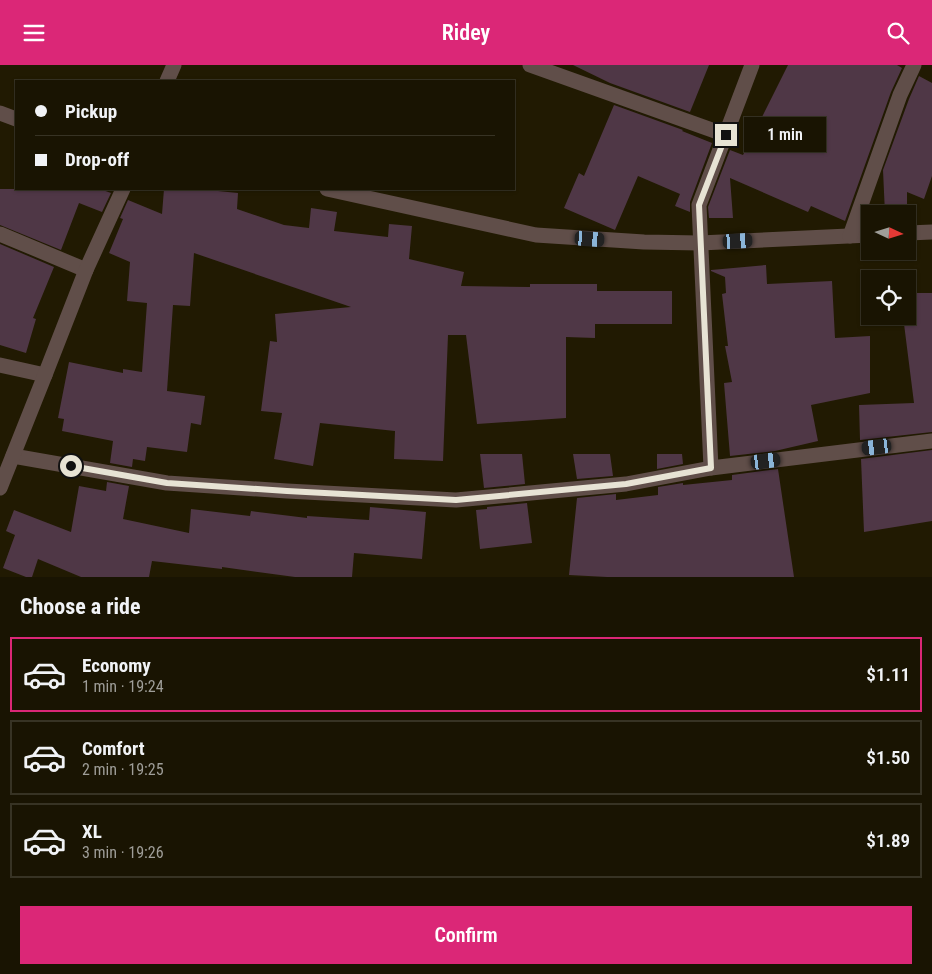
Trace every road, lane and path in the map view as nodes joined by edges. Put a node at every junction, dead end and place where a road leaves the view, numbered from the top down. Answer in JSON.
{"nodes":[{"id":1,"x":174,"y":65,"type":"edge"},
{"id":2,"x":530,"y":65,"type":"edge"},
{"id":3,"x":752,"y":65,"type":"edge"},
{"id":4,"x":914,"y":65,"type":"edge"},
{"id":5,"x":167,"y":80,"type":"edge"},
{"id":6,"x":0,"y":113,"type":"edge"},
{"id":7,"x":15,"y":119,"type":"edge"},
{"id":8,"x":726,"y":135,"type":"junction"},
{"id":9,"x":123,"y":190,"type":"edge"},
{"id":10,"x":332,"y":190,"type":"edge"},
{"id":11,"x":932,"y":231,"type":"edge"},
{"id":12,"x":916,"y":232,"type":"edge"},
{"id":13,"x":0,"y":234,"type":"edge"},
{"id":14,"x":850,"y":235,"type":"junction"},
{"id":15,"x":861,"y":235,"type":"edge"},
{"id":16,"x":700,"y":243,"type":"junction"},
{"id":17,"x":86,"y":269,"type":"junction"},
{"id":18,"x":0,"y":365,"type":"edge"},
{"id":19,"x":45,"y":375,"type":"junction"},
{"id":20,"x":932,"y":441,"type":"edge"},
{"id":21,"x":13,"y":456,"type":"junction"},
{"id":22,"x":711,"y":468,"type":"junction"},
{"id":23,"x":0,"y":489,"type":"edge"}],
"edges":[{"from":1,"to":5,"type":"street"},
{"from":2,"to":8,"type":"street"},
{"from":3,"to":8,"type":"street"},
{"from":4,"to":14,"type":"street"},
{"from":6,"to":7,"type":"street"},
{"from":8,"to":16,"type":"street"},
{"from":9,"to":17,"type":"street"},
{"from":10,"to":16,"type":"street"},
{"from":11,"to":12,"type":"street"},
{"from":13,"to":17,"type":"street"},
{"from":14,"to":15,"type":"street"},
{"from":14,"to":16,"type":"street"},
{"from":16,"to":22,"type":"street"},
{"from":17,"to":19,"type":"street"},
{"from":18,"to":19,"type":"street"},
{"from":19,"to":21,"type":"street"},
{"from":20,"to":22,"type":"street"},
{"from":21,"to":22,"type":"street"},
{"from":21,"to":23,"type":"street"}]}
